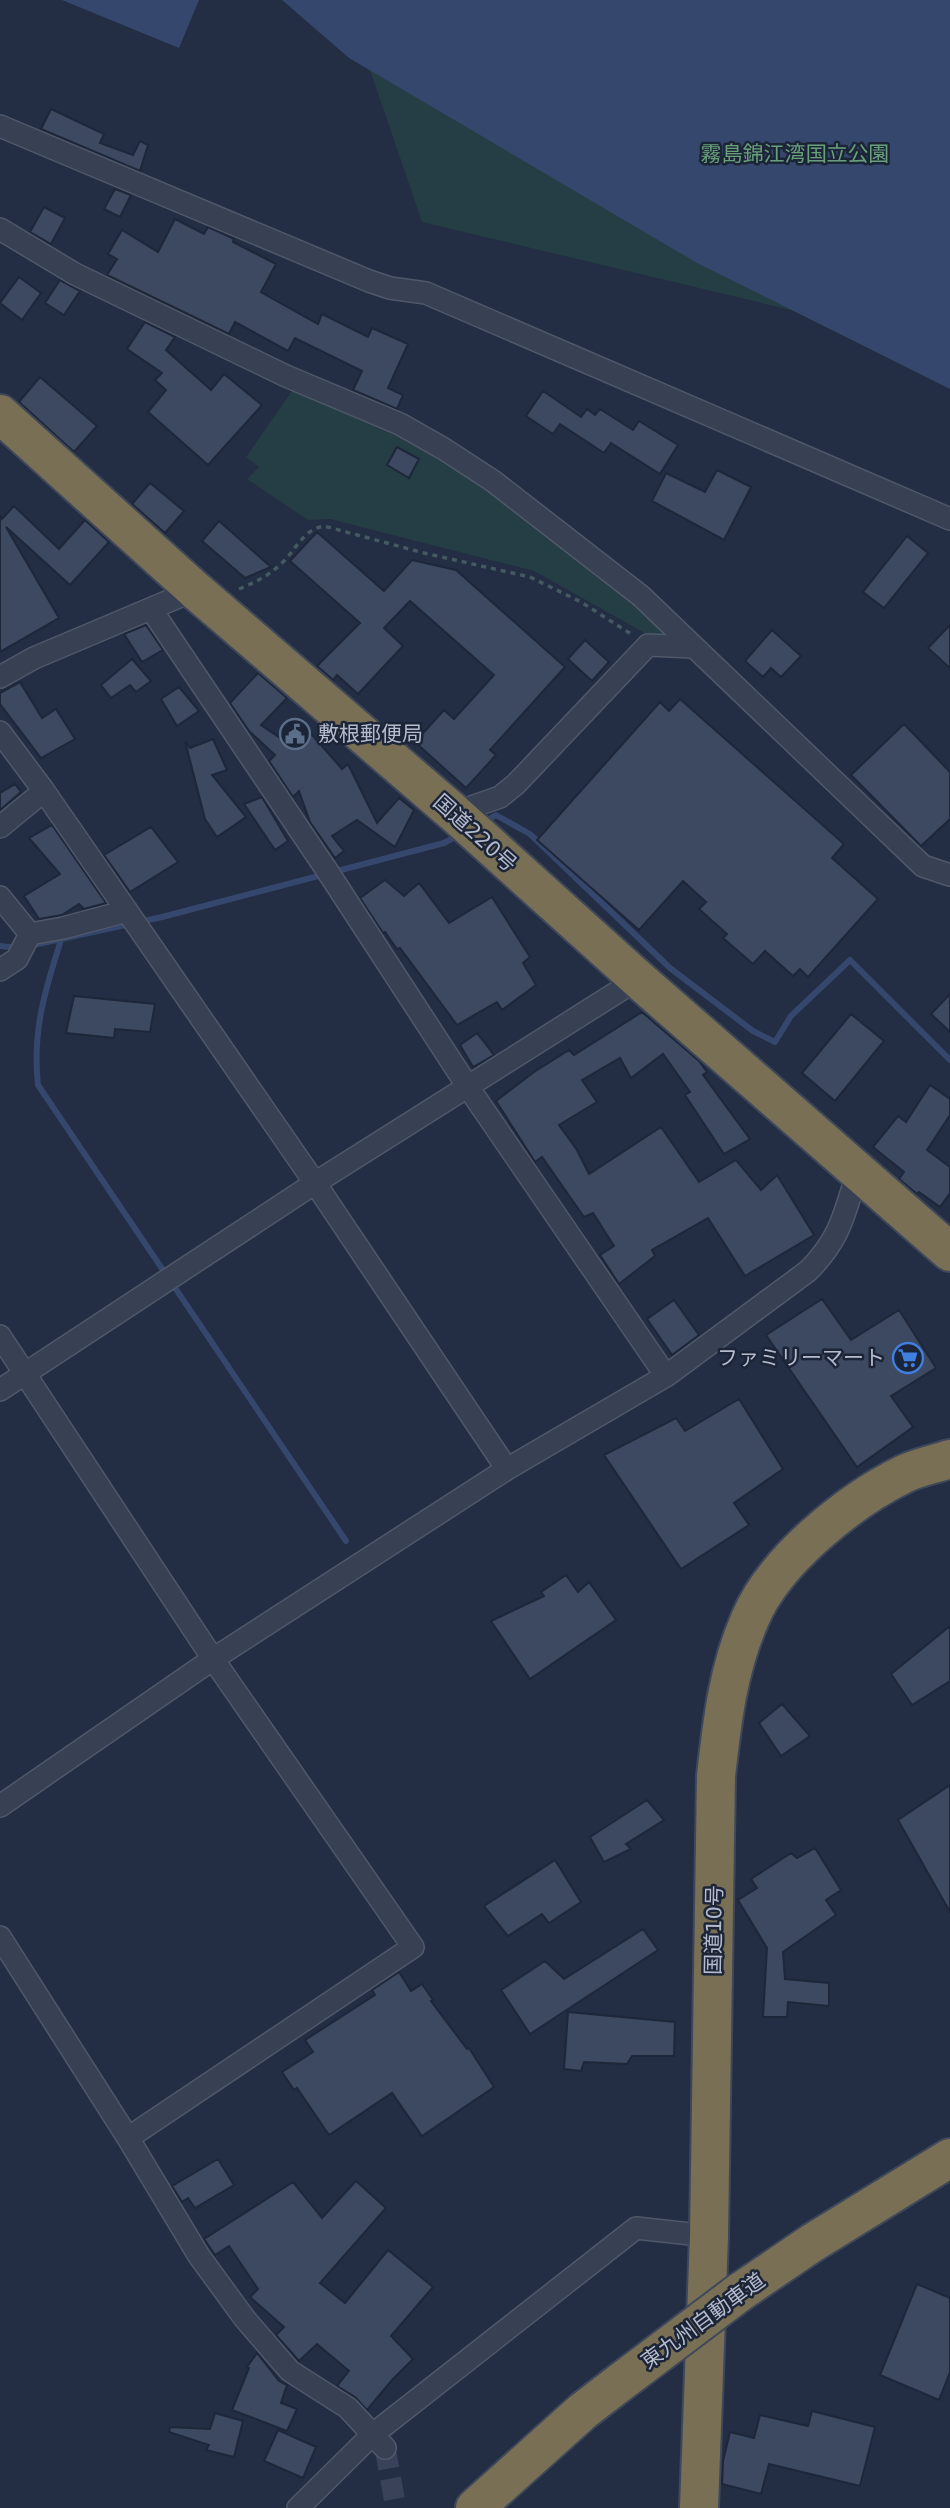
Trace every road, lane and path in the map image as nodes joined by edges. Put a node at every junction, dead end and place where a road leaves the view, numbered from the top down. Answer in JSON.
{"nodes":[{"id":1,"x":0,"y":126,"type":"edge"},
{"id":2,"x":0,"y":229,"type":"edge"},
{"id":3,"x":0,"y":414,"type":"edge"},
{"id":4,"x":950,"y":519,"type":"edge"},
{"id":5,"x":202,"y":596,"type":"junction"},
{"id":6,"x":150,"y":609,"type":"junction"},
{"id":7,"x":648,"y":645,"type":"junction"},
{"id":8,"x":693,"y":647,"type":"junction"},
{"id":9,"x":0,"y":677,"type":"edge"},
{"id":10,"x":0,"y":732,"type":"edge"},
{"id":11,"x":44,"y":791,"type":"junction"},
{"id":12,"x":454,"y":813,"type":"junction"},
{"id":13,"x":0,"y":827,"type":"edge"},
{"id":14,"x":950,"y":875,"type":"edge"},
{"id":15,"x":0,"y":897,"type":"edge"},
{"id":16,"x":127,"y":911,"type":"junction"},
{"id":17,"x":30,"y":934,"type":"junction"},
{"id":18,"x":0,"y":970,"type":"edge"},
{"id":19,"x":638,"y":979,"type":"junction"},
{"id":20,"x":468,"y":1087,"type":"junction"},
{"id":21,"x":858,"y":1171,"type":"junction"},
{"id":22,"x":315,"y":1183,"type":"junction"},
{"id":23,"x":950,"y":1252,"type":"edge"},
{"id":24,"x":0,"y":1336,"type":"edge"},
{"id":25,"x":26,"y":1373,"type":"junction"},
{"id":26,"x":666,"y":1376,"type":"junction"},
{"id":27,"x":0,"y":1390,"type":"edge"},
{"id":28,"x":950,"y":1459,"type":"edge"},
{"id":29,"x":507,"y":1469,"type":"junction"},
{"id":30,"x":213,"y":1659,"type":"junction"},
{"id":31,"x":0,"y":1806,"type":"edge"},
{"id":32,"x":0,"y":1937,"type":"edge"},
{"id":33,"x":128,"y":2138,"type":"junction"},
{"id":34,"x":950,"y":2158,"type":"edge"},
{"id":35,"x":950,"y":2179,"type":"edge"},
{"id":36,"x":709,"y":2236,"type":"junction"},
{"id":37,"x":746,"y":2301,"type":"junction"},
{"id":38,"x":629,"y":2388,"type":"junction"},
{"id":39,"x":379,"y":2441,"type":"junction"},
{"id":40,"x":298,"y":2508,"type":"edge"},
{"id":41,"x":475,"y":2508,"type":"edge"},
{"id":42,"x":502,"y":2508,"type":"edge"},
{"id":43,"x":699,"y":2508,"type":"edge"}],
"edges":[{"from":1,"to":4,"type":"street"},
{"from":2,"to":8,"type":"street"},
{"from":3,"to":5,"type":"highway","name":"国道220号"},
{"from":5,"to":6,"type":"street"},
{"from":5,"to":7,"type":"path"},
{"from":5,"to":12,"type":"highway","name":"国道220号"},
{"from":6,"to":9,"type":"street"},
{"from":6,"to":20,"type":"street"},
{"from":7,"to":8,"type":"street"},
{"from":7,"to":12,"type":"street"},
{"from":8,"to":14,"type":"street"},
{"from":10,"to":11,"type":"street"},
{"from":11,"to":13,"type":"street"},
{"from":11,"to":16,"type":"street"},
{"from":12,"to":19,"type":"highway","name":"国道220号"},
{"from":15,"to":17,"type":"street"},
{"from":16,"to":17,"type":"street"},
{"from":16,"to":22,"type":"street"},
{"from":17,"to":18,"type":"street"},
{"from":19,"to":20,"type":"street"},
{"from":19,"to":21,"type":"highway","name":"国道220号"},
{"from":20,"to":22,"type":"street"},
{"from":20,"to":26,"type":"street"},
{"from":21,"to":23,"type":"highway","name":"国道220号"},
{"from":21,"to":26,"type":"street"},
{"from":22,"to":25,"type":"street"},
{"from":22,"to":29,"type":"street"},
{"from":24,"to":25,"type":"street"},
{"from":25,"to":27,"type":"street"},
{"from":25,"to":30,"type":"street"},
{"from":26,"to":29,"type":"street"},
{"from":28,"to":36,"type":"highway","name":"国道10号"},
{"from":29,"to":30,"type":"street"},
{"from":30,"to":31,"type":"street"},
{"from":30,"to":33,"type":"street"},
{"from":32,"to":33,"type":"street"},
{"from":33,"to":39,"type":"street"},
{"from":34,"to":37,"type":"highway","name":"東九州自動車道"},
{"from":35,"to":37,"type":"highway","name":"東九州自動車道"},
{"from":36,"to":39,"type":"street"},
{"from":36,"to":43,"type":"highway","name":"国道10号"},
{"from":37,"to":38,"type":"highway","name":"東九州自動車道"},
{"from":38,"to":41,"type":"highway","name":"東九州自動車道"},
{"from":38,"to":42,"type":"highway","name":"東九州自動車道"},
{"from":39,"to":40,"type":"street"}]}
